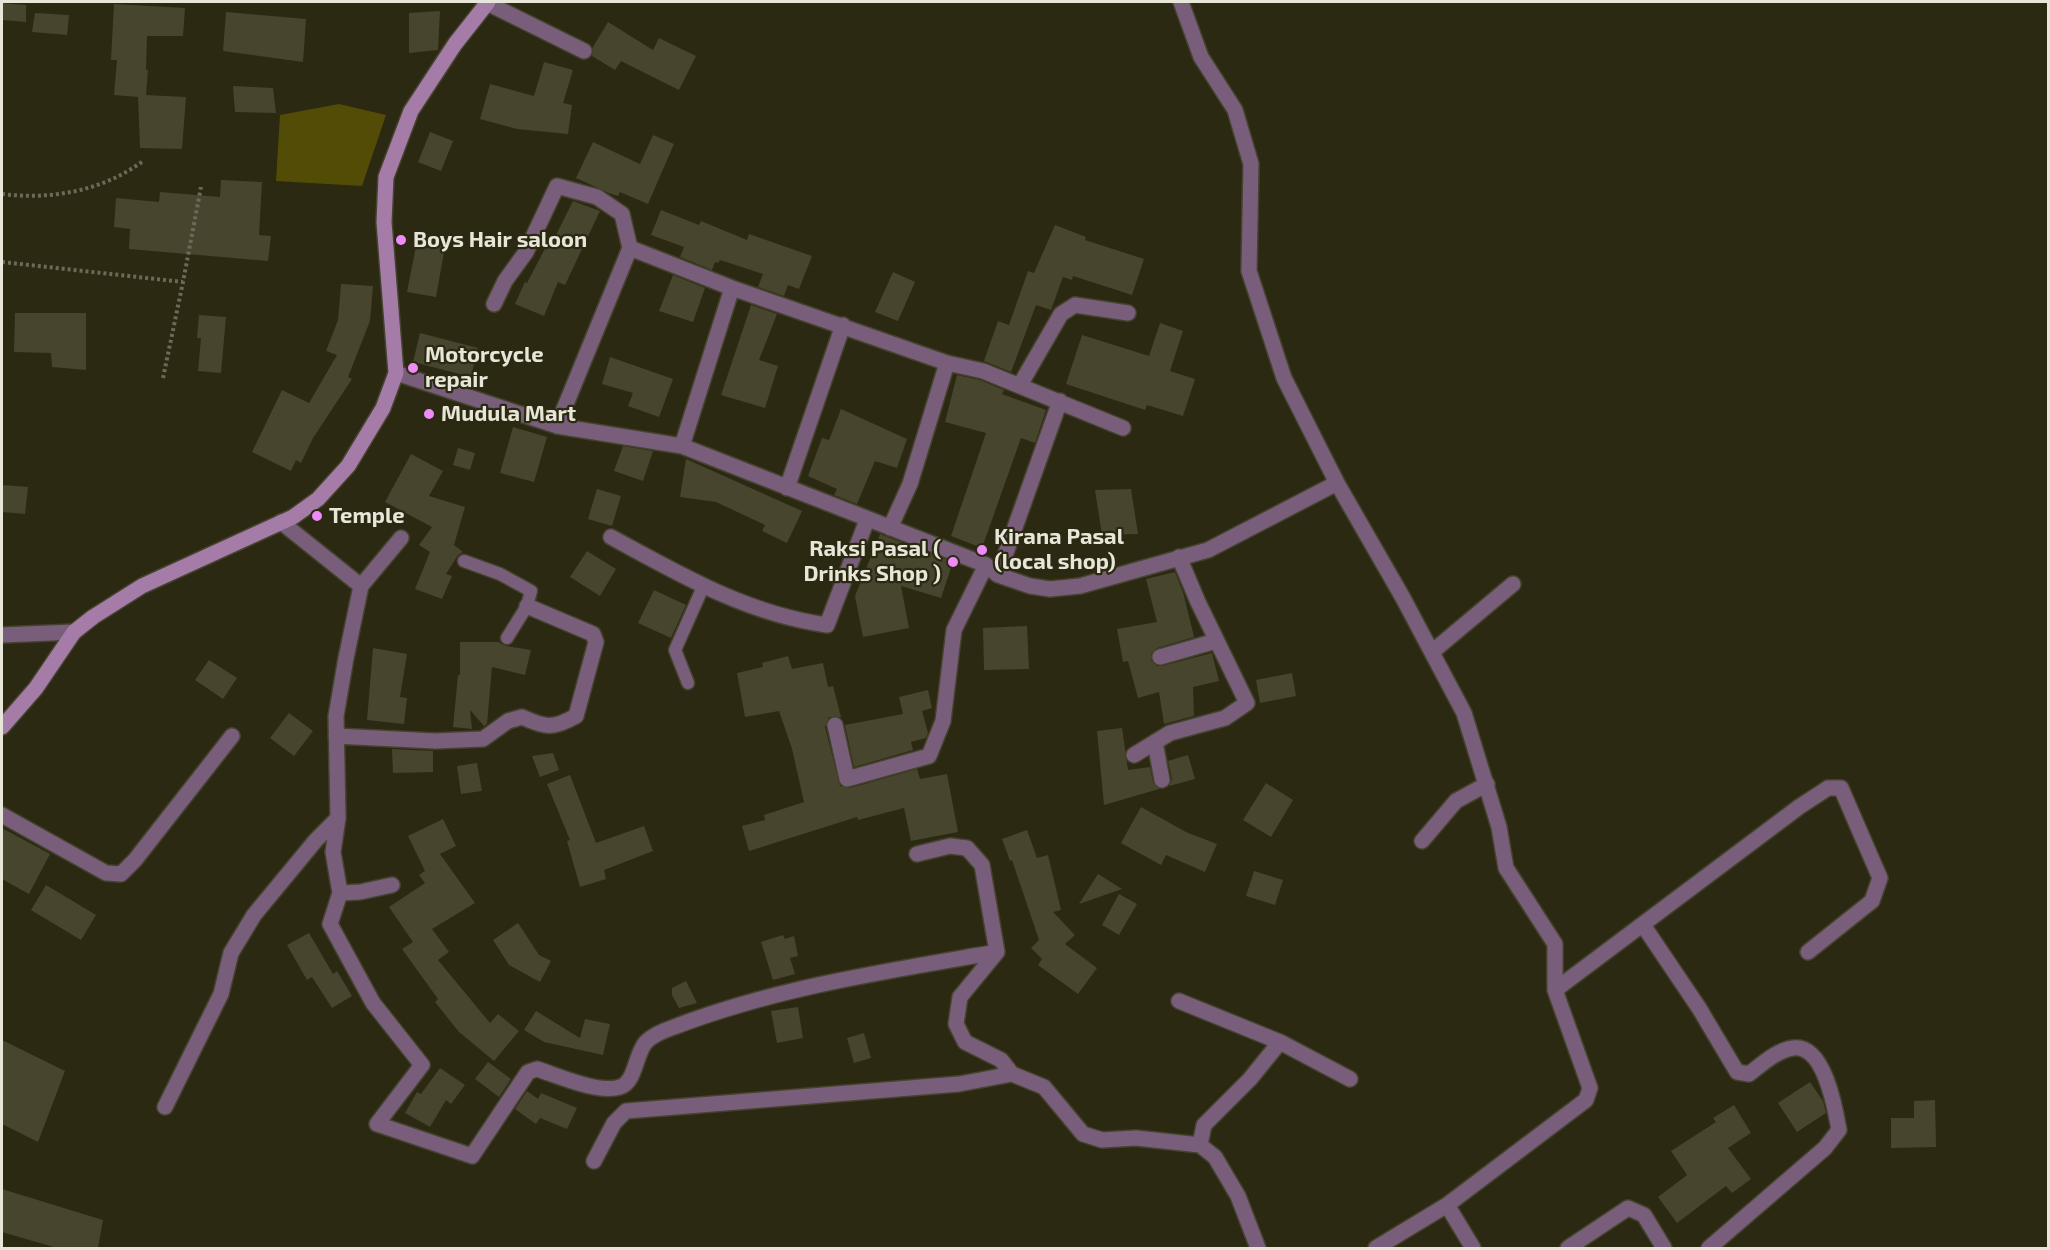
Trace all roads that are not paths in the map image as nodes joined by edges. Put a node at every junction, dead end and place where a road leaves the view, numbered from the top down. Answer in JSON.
{"nodes":[{"id":1,"x":488,"y":2,"type":"edge"},
{"id":2,"x":1181,"y":2,"type":"edge"},
{"id":3,"x":584,"y":51,"type":"dead end"},
{"id":4,"x":630,"y":248,"type":"junction"},
{"id":5,"x":732,"y":288,"type":"junction"},
{"id":6,"x":494,"y":304,"type":"dead end"},
{"id":7,"x":1128,"y":313,"type":"dead end"},
{"id":8,"x":843,"y":325,"type":"junction"},
{"id":9,"x":947,"y":363,"type":"junction"},
{"id":10,"x":396,"y":373,"type":"junction"},
{"id":11,"x":1020,"y":385,"type":"junction"},
{"id":12,"x":1060,"y":401,"type":"junction"},
{"id":13,"x":557,"y":426,"type":"junction"},
{"id":14,"x":1123,"y":428,"type":"dead end"},
{"id":15,"x":682,"y":446,"type":"junction"},
{"id":16,"x":1337,"y":483,"type":"junction"},
{"id":17,"x":787,"y":488,"type":"junction"},
{"id":18,"x":867,"y":520,"type":"junction"},
{"id":19,"x":281,"y":522,"type":"junction"},
{"id":20,"x":890,"y":528,"type":"junction"},
{"id":21,"x":611,"y":537,"type":"dead end"},
{"id":22,"x":401,"y":538,"type":"dead end"},
{"id":23,"x":1179,"y":557,"type":"junction"},
{"id":24,"x":464,"y":561,"type":"dead end"},
{"id":25,"x":986,"y":565,"type":"junction"},
{"id":26,"x":998,"y":575,"type":"junction"},
{"id":27,"x":1513,"y":585,"type":"dead end"},
{"id":28,"x":361,"y":586,"type":"junction"},
{"id":29,"x":703,"y":587,"type":"junction"},
{"id":30,"x":526,"y":606,"type":"junction"},
{"id":31,"x":74,"y":632,"type":"junction"},
{"id":32,"x":2,"y":635,"type":"edge"},
{"id":33,"x":507,"y":638,"type":"dead end"},
{"id":34,"x":1216,"y":641,"type":"junction"},
{"id":35,"x":1431,"y":652,"type":"junction"},
{"id":36,"x":1160,"y":657,"type":"dead end"},
{"id":37,"x":688,"y":683,"type":"dead end"},
{"id":38,"x":835,"y":725,"type":"dead end"},
{"id":39,"x":2,"y":727,"type":"edge"},
{"id":40,"x":231,"y":736,"type":"dead end"},
{"id":41,"x":336,"y":736,"type":"junction"},
{"id":42,"x":1155,"y":742,"type":"junction"},
{"id":43,"x":1134,"y":754,"type":"dead end"},
{"id":44,"x":1162,"y":780,"type":"dead end"},
{"id":45,"x":1487,"y":783,"type":"junction"},
{"id":46,"x":2,"y":815,"type":"edge"},
{"id":47,"x":338,"y":818,"type":"junction"},
{"id":48,"x":1422,"y":841,"type":"dead end"},
{"id":49,"x":917,"y":854,"type":"dead end"},
{"id":50,"x":392,"y":885,"type":"dead end"},
{"id":51,"x":340,"y":893,"type":"junction"},
{"id":52,"x":1643,"y":925,"type":"junction"},
{"id":53,"x":997,"y":952,"type":"junction"},
{"id":54,"x":1808,"y":952,"type":"dead end"},
{"id":55,"x":1555,"y":990,"type":"junction"},
{"id":56,"x":1179,"y":1001,"type":"dead end"},
{"id":57,"x":1280,"y":1042,"type":"junction"},
{"id":58,"x":1012,"y":1074,"type":"junction"},
{"id":59,"x":1350,"y":1079,"type":"dead end"},
{"id":60,"x":621,"y":1087,"type":"junction"},
{"id":61,"x":165,"y":1107,"type":"dead end"},
{"id":62,"x":626,"y":1111,"type":"junction"},
{"id":63,"x":1200,"y":1145,"type":"junction"},
{"id":64,"x":594,"y":1161,"type":"dead end"},
{"id":65,"x":1447,"y":1205,"type":"junction"},
{"id":66,"x":1258,"y":1248,"type":"edge"},
{"id":67,"x":1376,"y":1248,"type":"edge"},
{"id":68,"x":1473,"y":1248,"type":"edge"},
{"id":69,"x":1568,"y":1248,"type":"edge"},
{"id":70,"x":1664,"y":1248,"type":"edge"},
{"id":71,"x":1709,"y":1248,"type":"edge"}],
"edges":[{"from":1,"to":3,"type":"street"},
{"from":1,"to":10,"type":"main road"},
{"from":2,"to":16,"type":"street"},
{"from":4,"to":5,"type":"street"},
{"from":4,"to":6,"type":"street"},
{"from":4,"to":13,"type":"street"},
{"from":5,"to":8,"type":"street"},
{"from":5,"to":15,"type":"street"},
{"from":7,"to":11,"type":"street"},
{"from":8,"to":9,"type":"street"},
{"from":8,"to":17,"type":"street"},
{"from":9,"to":11,"type":"street"},
{"from":9,"to":20,"type":"street"},
{"from":10,"to":13,"type":"street"},
{"from":10,"to":19,"type":"main road"},
{"from":11,"to":12,"type":"street"},
{"from":12,"to":14,"type":"street"},
{"from":12,"to":26,"type":"street"},
{"from":13,"to":15,"type":"street"},
{"from":15,"to":17,"type":"street"},
{"from":16,"to":23,"type":"street"},
{"from":16,"to":35,"type":"street"},
{"from":17,"to":18,"type":"street"},
{"from":18,"to":20,"type":"street"},
{"from":18,"to":29,"type":"street"},
{"from":19,"to":28,"type":"street"},
{"from":19,"to":31,"type":"main road"},
{"from":20,"to":25,"type":"street"},
{"from":21,"to":29,"type":"street"},
{"from":22,"to":28,"type":"street"},
{"from":23,"to":26,"type":"street"},
{"from":23,"to":34,"type":"street"},
{"from":24,"to":30,"type":"lane"},
{"from":25,"to":26,"type":"street"},
{"from":25,"to":38,"type":"street"},
{"from":27,"to":35,"type":"street"},
{"from":28,"to":41,"type":"street"},
{"from":29,"to":37,"type":"lane"},
{"from":30,"to":33,"type":"lane"},
{"from":30,"to":41,"type":"street"},
{"from":31,"to":32,"type":"street"},
{"from":31,"to":39,"type":"main road"},
{"from":34,"to":36,"type":"street"},
{"from":34,"to":42,"type":"street"},
{"from":35,"to":45,"type":"street"},
{"from":40,"to":46,"type":"street"},
{"from":41,"to":47,"type":"street"},
{"from":42,"to":43,"type":"street"},
{"from":42,"to":44,"type":"street"},
{"from":45,"to":48,"type":"street"},
{"from":45,"to":55,"type":"street"},
{"from":47,"to":51,"type":"street"},
{"from":47,"to":61,"type":"street"},
{"from":49,"to":53,"type":"street"},
{"from":50,"to":51,"type":"street"},
{"from":51,"to":60,"type":"street"},
{"from":52,"to":54,"type":"street"},
{"from":52,"to":55,"type":"street"},
{"from":52,"to":71,"type":"street"},
{"from":53,"to":58,"type":"street"},
{"from":53,"to":60,"type":"street"},
{"from":55,"to":65,"type":"street"},
{"from":56,"to":57,"type":"street"},
{"from":57,"to":59,"type":"street"},
{"from":57,"to":63,"type":"street"},
{"from":58,"to":62,"type":"street"},
{"from":58,"to":63,"type":"street"},
{"from":60,"to":62,"type":"street"},
{"from":62,"to":64,"type":"street"},
{"from":63,"to":66,"type":"street"},
{"from":65,"to":67,"type":"street"},
{"from":65,"to":68,"type":"street"},
{"from":69,"to":70,"type":"street"}]}
